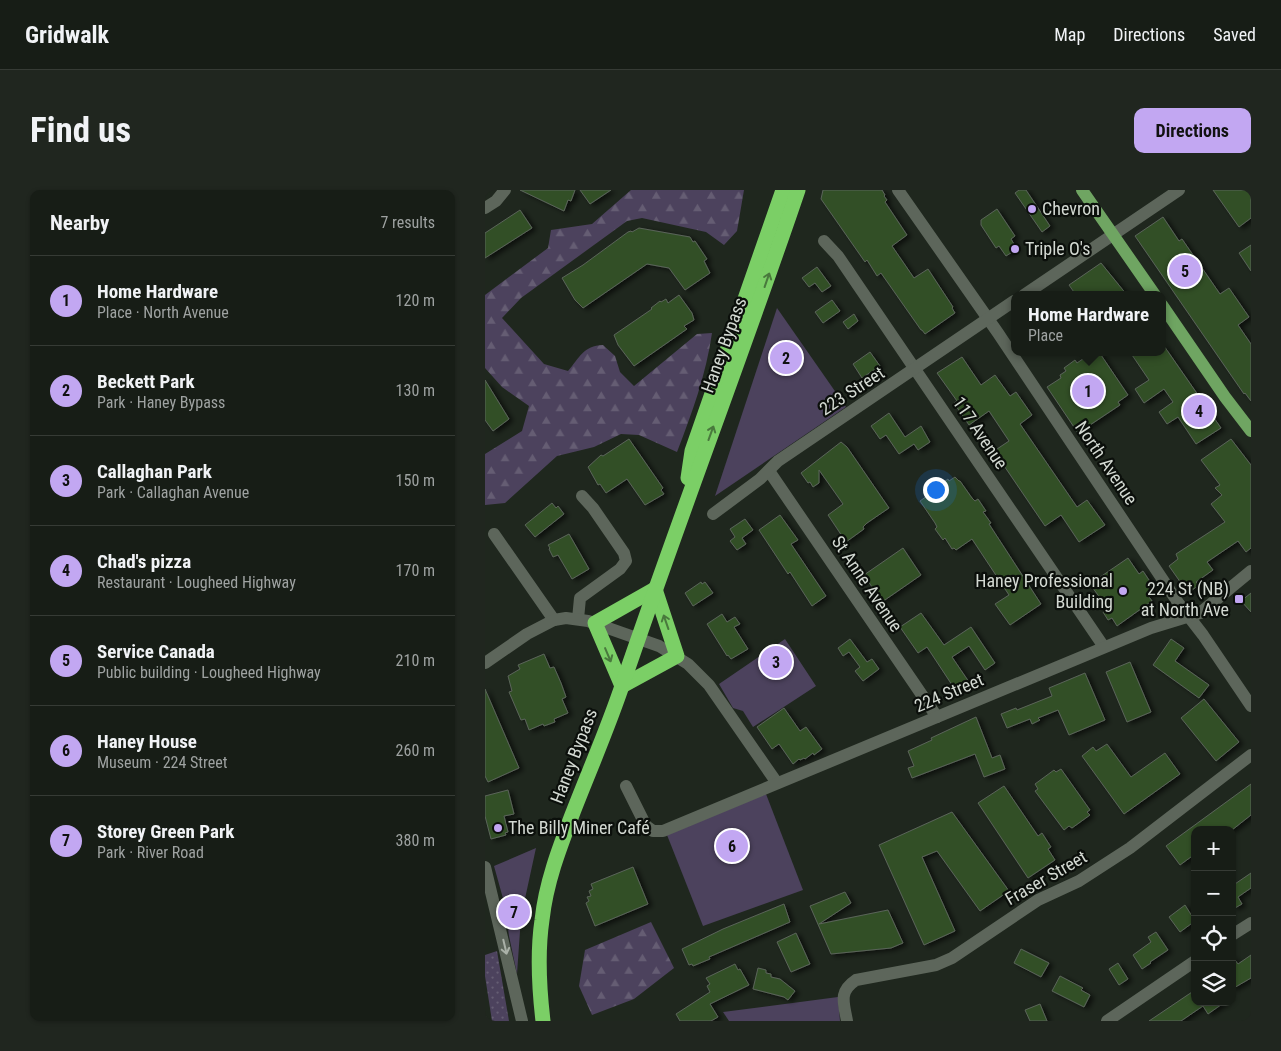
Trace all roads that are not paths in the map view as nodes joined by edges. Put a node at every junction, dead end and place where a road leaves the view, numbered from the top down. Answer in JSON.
{"nodes":[{"id":1,"x":505,"y":190,"type":"edge"},
{"id":2,"x":783,"y":190,"type":"edge"},
{"id":3,"x":798,"y":190,"type":"edge"},
{"id":4,"x":898,"y":190,"type":"edge"},
{"id":5,"x":1082,"y":190,"type":"edge"},
{"id":6,"x":1179,"y":190,"type":"edge"},
{"id":7,"x":485,"y":208,"type":"edge"},
{"id":8,"x":1113,"y":235,"type":"junction"},
{"id":9,"x":825,"y":241,"type":"dead end"},
{"id":10,"x":1030,"y":291,"type":"edge"},
{"id":11,"x":1152,"y":291,"type":"edge"},
{"id":12,"x":1011,"y":303,"type":"edge"},
{"id":13,"x":1166,"y":311,"type":"edge"},
{"id":14,"x":988,"y":319,"type":"junction"},
{"id":15,"x":1011,"y":353,"type":"edge"},
{"id":16,"x":1013,"y":356,"type":"edge"},
{"id":17,"x":916,"y":369,"type":"junction"},
{"id":18,"x":1251,"y":431,"type":"edge"},
{"id":19,"x":769,"y":471,"type":"junction"},
{"id":20,"x":582,"y":496,"type":"dead end"},
{"id":21,"x":682,"y":511,"type":"junction"},
{"id":22,"x":713,"y":514,"type":"dead end"},
{"id":23,"x":494,"y":534,"type":"dead end"},
{"id":24,"x":1251,"y":571,"type":"edge"},
{"id":25,"x":655,"y":589,"type":"junction"},
{"id":26,"x":1189,"y":617,"type":"junction"},
{"id":27,"x":578,"y":619,"type":"junction"},
{"id":28,"x":554,"y":620,"type":"junction"},
{"id":29,"x":595,"y":624,"type":"junction"},
{"id":30,"x":637,"y":639,"type":"junction"},
{"id":31,"x":1103,"y":647,"type":"junction"},
{"id":32,"x":677,"y":656,"type":"junction"},
{"id":33,"x":485,"y":664,"type":"edge"},
{"id":34,"x":622,"y":686,"type":"junction"},
{"id":35,"x":1251,"y":706,"type":"edge"},
{"id":36,"x":937,"y":717,"type":"junction"},
{"id":37,"x":1251,"y":756,"type":"edge"},
{"id":38,"x":777,"y":784,"type":"junction"},
{"id":39,"x":627,"y":786,"type":"dead end"},
{"id":40,"x":485,"y":867,"type":"edge"},
{"id":41,"x":1251,"y":923,"type":"edge"},
{"id":42,"x":1236,"y":933,"type":"edge"},
{"id":43,"x":1191,"y":964,"type":"edge"},
{"id":44,"x":522,"y":1021,"type":"edge"},
{"id":45,"x":543,"y":1021,"type":"edge"},
{"id":46,"x":847,"y":1021,"type":"edge"},
{"id":47,"x":1107,"y":1021,"type":"edge"}],
"edges":[{"from":1,"to":7,"type":"street"},
{"from":2,"to":21,"type":"highway","name":"Haney Bypass"},
{"from":21,"to":3,"type":"highway","name":"Haney Bypass","one_way":true},
{"from":4,"to":14,"type":"street","name":"North Avenue"},
{"from":5,"to":8,"type":"main road"},
{"from":6,"to":8,"type":"street"},
{"from":8,"to":10,"type":"street"},
{"from":8,"to":11,"type":"main road"},
{"from":9,"to":17,"type":"street","name":"117 Avenue"},
{"from":12,"to":14,"type":"street","name":"223 Street"},
{"from":13,"to":18,"type":"main road"},
{"from":14,"to":15,"type":"street","name":"North Avenue"},
{"from":14,"to":17,"type":"street","name":"223 Street"},
{"from":16,"to":26,"type":"street","name":"North Avenue"},
{"from":17,"to":19,"type":"street","name":"223 Street"},
{"from":17,"to":31,"type":"street","name":"117 Avenue"},
{"from":19,"to":22,"type":"street","name":"223 Street"},
{"from":19,"to":36,"type":"street","name":"St Anne Avenue"},
{"from":20,"to":27,"type":"street"},
{"from":21,"to":25,"type":"highway","name":"Haney Bypass"},
{"from":23,"to":28,"type":"street"},
{"from":24,"to":26,"type":"street","name":"224 Street"},
{"from":25,"to":29,"type":"highway"},
{"from":25,"to":30,"type":"highway","name":"Haney Bypass"},
{"from":32,"to":25,"type":"highway","one_way":true},
{"from":26,"to":31,"type":"street","name":"224 Street"},
{"from":26,"to":35,"type":"street","name":"North Avenue"},
{"from":27,"to":28,"type":"street"},
{"from":27,"to":29,"type":"street"},
{"from":28,"to":33,"type":"street"},
{"from":29,"to":30,"type":"street"},
{"from":29,"to":34,"type":"highway","one_way":true},
{"from":30,"to":32,"type":"street"},
{"from":30,"to":34,"type":"highway","name":"Haney Bypass"},
{"from":31,"to":36,"type":"street","name":"224 Street"},
{"from":32,"to":34,"type":"highway"},
{"from":32,"to":38,"type":"street"},
{"from":34,"to":45,"type":"highway","name":"Haney Bypass"},
{"from":36,"to":38,"type":"street","name":"224 Street"},
{"from":37,"to":46,"type":"street","name":"Fraser Street"},
{"from":38,"to":39,"type":"street","name":"224 Street"},
{"from":40,"to":44,"type":"street","one_way":true},
{"from":41,"to":42,"type":"street"},
{"from":43,"to":47,"type":"street"}]}
